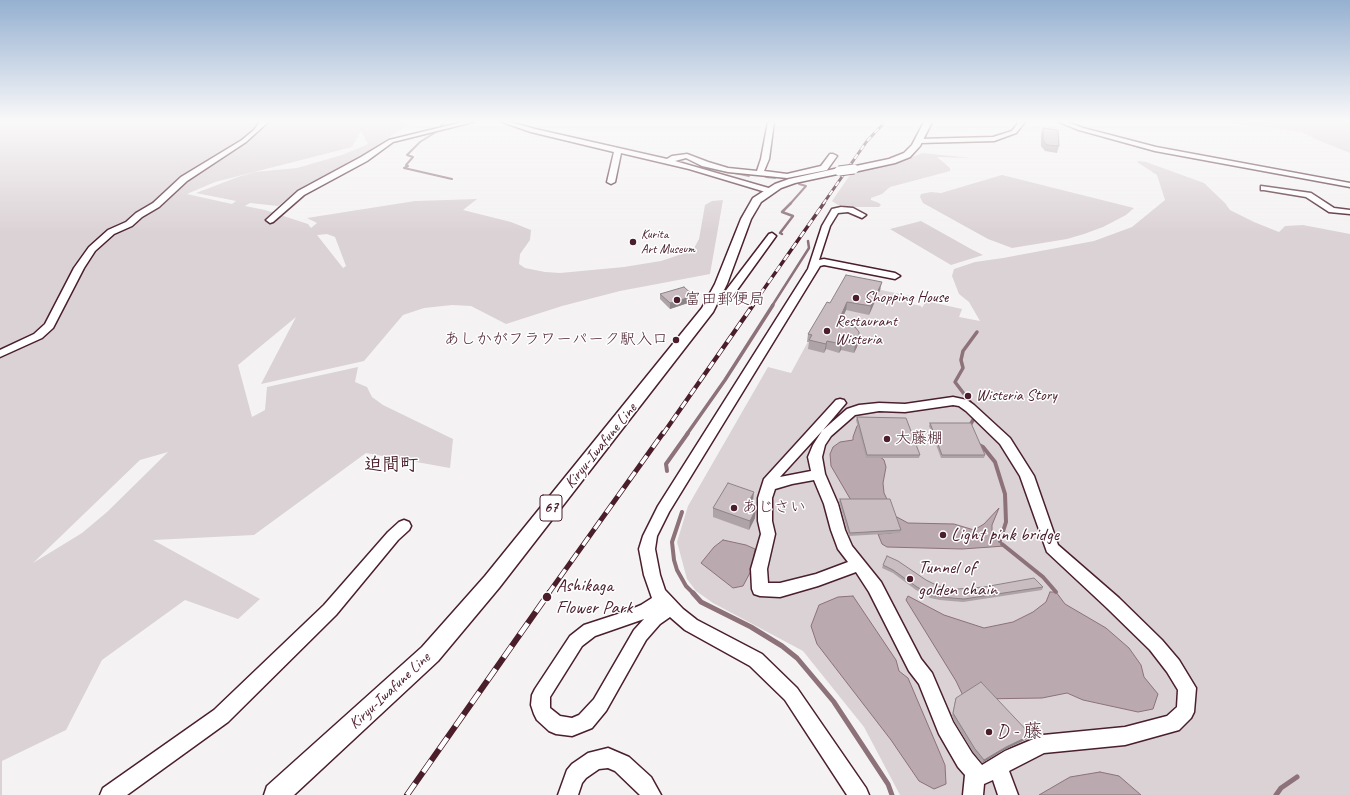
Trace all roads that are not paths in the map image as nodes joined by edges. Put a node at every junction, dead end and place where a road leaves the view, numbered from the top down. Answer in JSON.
{"nodes":[{"id":1,"x":215,"y":159,"type":"edge"},
{"id":2,"x":364,"y":159,"type":"edge"},
{"id":3,"x":616,"y":159,"type":"edge"},
{"id":4,"x":656,"y":159,"type":"edge"},
{"id":5,"x":673,"y":159,"type":"edge"},
{"id":6,"x":694,"y":159,"type":"edge"},
{"id":7,"x":765,"y":159,"type":"edge"},
{"id":8,"x":831,"y":159,"type":"edge"},
{"id":9,"x":896,"y":159,"type":"edge"},
{"id":10,"x":1188,"y":159,"type":"edge"},
{"id":11,"x":668,"y":162,"type":"junction"},
{"id":12,"x":760,"y":173,"type":"junction"},
{"id":13,"x":611,"y":182,"type":"dead end"},
{"id":14,"x":1265,"y":182,"type":"junction"},
{"id":15,"x":1350,"y":185,"type":"edge"},
{"id":16,"x":769,"y":191,"type":"junction"},
{"id":17,"x":1350,"y":212,"type":"edge"},
{"id":18,"x":862,"y":215,"type":"dead end"},
{"id":19,"x":270,"y":220,"type":"dead end"},
{"id":20,"x":772,"y":236,"type":"dead end"},
{"id":21,"x":818,"y":266,"type":"junction"},
{"id":22,"x":895,"y":276,"type":"dead end"},
{"id":23,"x":715,"y":297,"type":"junction"},
{"id":24,"x":0,"y":354,"type":"edge"},
{"id":25,"x":843,"y":405,"type":"junction"},
{"id":26,"x":818,"y":474,"type":"junction"},
{"id":27,"x":769,"y":486,"type":"junction"},
{"id":28,"x":404,"y":526,"type":"dead end"},
{"id":29,"x":859,"y":564,"type":"junction"},
{"id":30,"x":667,"y":603,"type":"junction"},
{"id":31,"x":997,"y":766,"type":"junction"},
{"id":32,"x":975,"y":772,"type":"junction"},
{"id":33,"x":110,"y":795,"type":"edge"},
{"id":34,"x":276,"y":795,"type":"edge"},
{"id":35,"x":568,"y":795,"type":"edge"},
{"id":36,"x":651,"y":795,"type":"edge"},
{"id":37,"x":859,"y":795,"type":"edge"},
{"id":38,"x":973,"y":795,"type":"edge"},
{"id":39,"x":1008,"y":795,"type":"edge"}],
"edges":[{"from":1,"to":24,"type":"street"},
{"from":2,"to":19,"type":"street"},
{"from":3,"to":13,"type":"street"},
{"from":4,"to":11,"type":"street"},
{"from":5,"to":11,"type":"street"},
{"from":6,"to":12,"type":"street"},
{"from":7,"to":12,"type":"street"},
{"from":8,"to":12,"type":"street"},
{"from":9,"to":16,"type":"main road","name":"Kiryu-Iwafune Line","number":"67","bridge":true},
{"from":10,"to":14,"type":"street"},
{"from":11,"to":16,"type":"street"},
{"from":14,"to":15,"type":"street"},
{"from":14,"to":17,"type":"street"},
{"from":16,"to":23,"type":"main road","name":"Kiryu-Iwafune Line","number":"67"},
{"from":18,"to":21,"type":"street"},
{"from":20,"to":23,"type":"street"},
{"from":21,"to":22,"type":"street"},
{"from":21,"to":30,"type":"street"},
{"from":23,"to":34,"type":"main road","name":"Kiryu-Iwafune Line","number":"67"},
{"from":25,"to":26,"type":"street"},
{"from":25,"to":27,"type":"street"},
{"from":25,"to":31,"type":"street"},
{"from":26,"to":27,"type":"street"},
{"from":26,"to":29,"type":"street"},
{"from":27,"to":29,"type":"street"},
{"from":28,"to":33,"type":"street"},
{"from":29,"to":32,"type":"street"},
{"from":30,"to":30,"type":"street"},
{"from":30,"to":37,"type":"street"},
{"from":31,"to":32,"type":"street"},
{"from":31,"to":39,"type":"street"},
{"from":32,"to":38,"type":"street"},
{"from":35,"to":36,"type":"street"}]}
